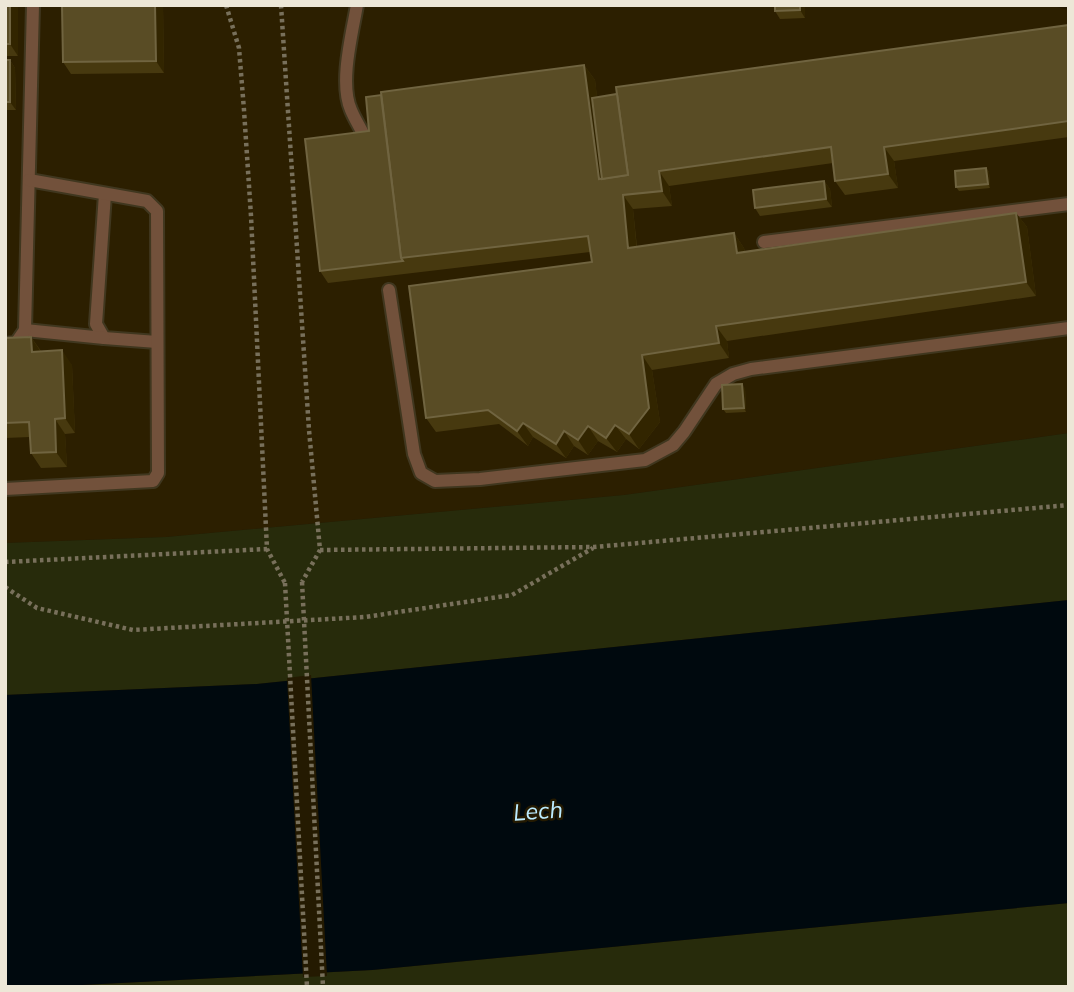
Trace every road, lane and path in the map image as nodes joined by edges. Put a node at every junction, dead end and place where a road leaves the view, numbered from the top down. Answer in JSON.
{"nodes":[{"id":1,"x":33,"y":5,"type":"edge"},
{"id":2,"x":226,"y":5,"type":"edge"},
{"id":3,"x":281,"y":5,"type":"edge"},
{"id":4,"x":357,"y":5,"type":"edge"},
{"id":5,"x":366,"y":140,"type":"edge"},
{"id":6,"x":29,"y":180,"type":"junction"},
{"id":7,"x":105,"y":194,"type":"junction"},
{"id":8,"x":1069,"y":204,"type":"edge"},
{"id":9,"x":764,"y":242,"type":"dead end"},
{"id":10,"x":389,"y":290,"type":"dead end"},
{"id":11,"x":1069,"y":328,"type":"edge"},
{"id":12,"x":25,"y":330,"type":"junction"},
{"id":13,"x":104,"y":338,"type":"junction"},
{"id":14,"x":157,"y":342,"type":"junction"},
{"id":15,"x":5,"y":344,"type":"edge"},
{"id":16,"x":5,"y":489,"type":"edge"},
{"id":17,"x":1069,"y":505,"type":"edge"},
{"id":18,"x":594,"y":547,"type":"junction"},
{"id":19,"x":267,"y":549,"type":"junction"},
{"id":20,"x":320,"y":550,"type":"junction"},
{"id":21,"x":5,"y":562,"type":"edge"},
{"id":22,"x":5,"y":587,"type":"edge"},
{"id":23,"x":307,"y":987,"type":"edge"},
{"id":24,"x":324,"y":987,"type":"edge"}],
"edges":[{"from":1,"to":6,"type":"lane"},
{"from":2,"to":19,"type":"path"},
{"from":3,"to":20,"type":"path"},
{"from":4,"to":5,"type":"lane"},
{"from":6,"to":7,"type":"lane"},
{"from":6,"to":12,"type":"lane"},
{"from":7,"to":13,"type":"lane"},
{"from":7,"to":14,"type":"lane"},
{"from":8,"to":9,"type":"lane"},
{"from":10,"to":11,"type":"lane"},
{"from":12,"to":13,"type":"lane"},
{"from":12,"to":15,"type":"lane"},
{"from":13,"to":14,"type":"lane"},
{"from":14,"to":16,"type":"lane"},
{"from":17,"to":18,"type":"path"},
{"from":18,"to":20,"type":"path"},
{"from":18,"to":22,"type":"path"},
{"from":19,"to":21,"type":"path"},
{"from":19,"to":23,"type":"path","bridge":true},
{"from":20,"to":24,"type":"path","bridge":true}]}
